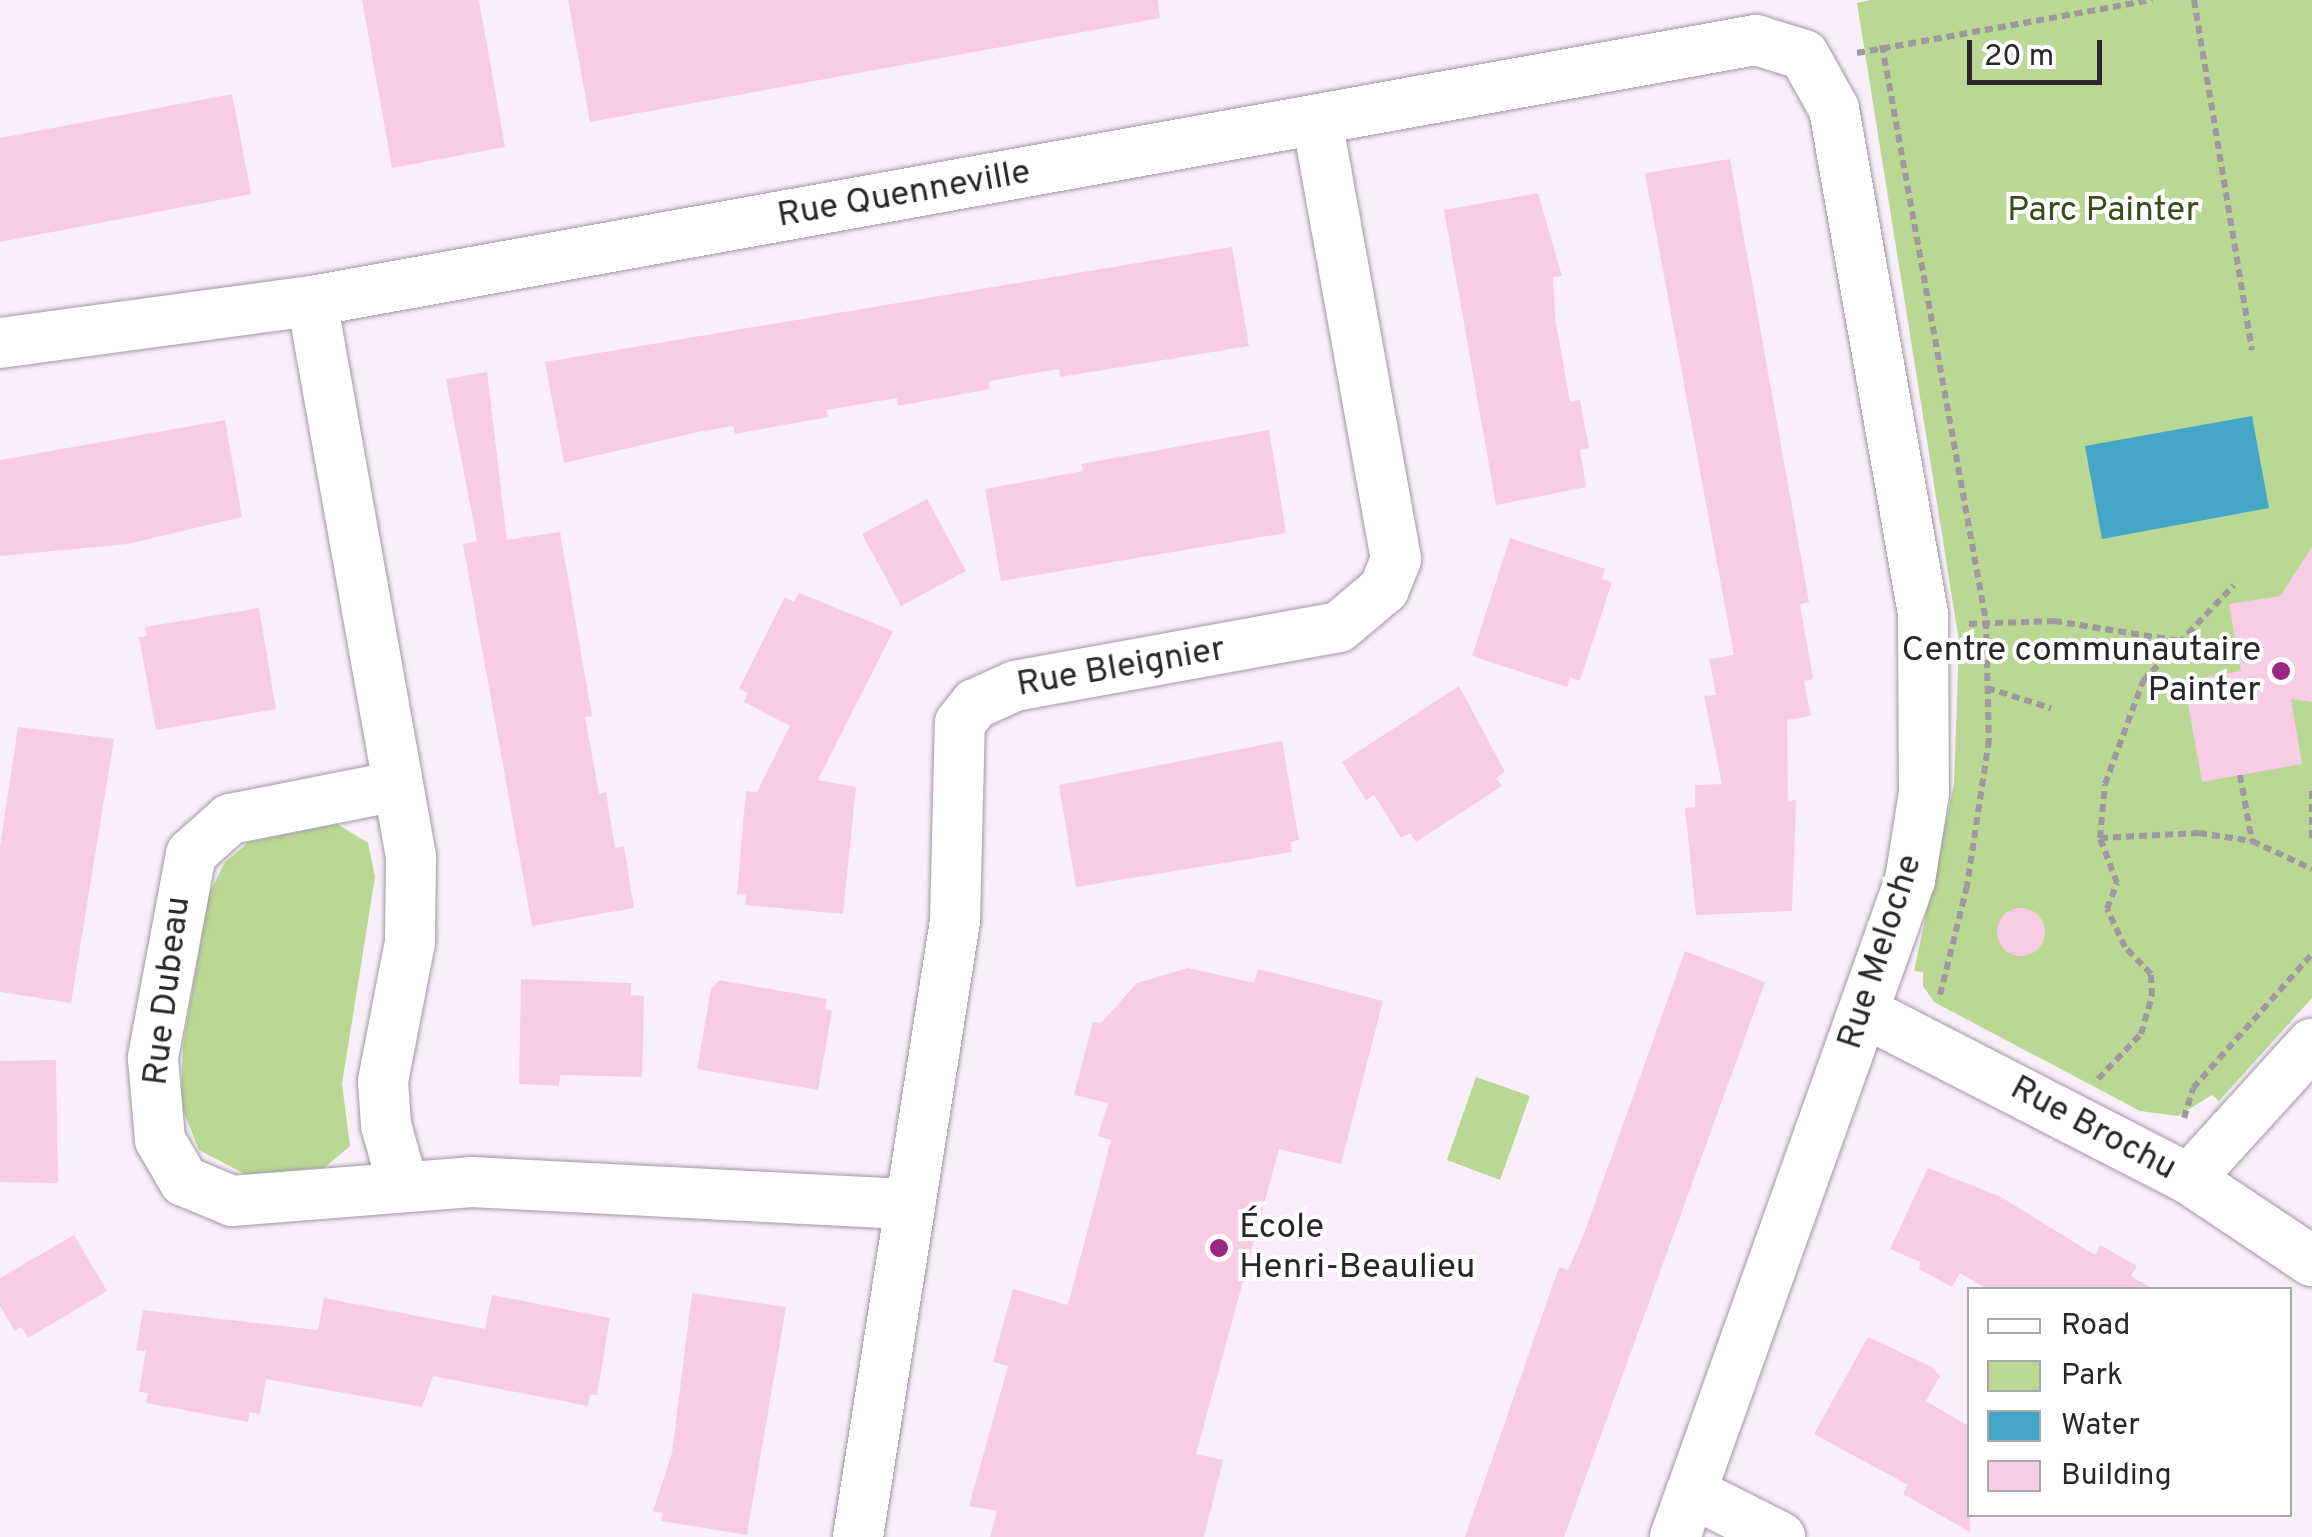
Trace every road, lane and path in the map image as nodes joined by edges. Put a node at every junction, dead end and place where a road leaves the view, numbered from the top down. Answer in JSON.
{"nodes":[{"id":1,"x":2152,"y":0,"type":"edge"},
{"id":2,"x":2194,"y":0,"type":"edge"},
{"id":3,"x":1827,"y":55,"type":"junction"},
{"id":4,"x":1317,"y":121,"type":"junction"},
{"id":5,"x":312,"y":302,"type":"junction"},
{"id":6,"x":0,"y":343,"type":"edge"},
{"id":7,"x":2252,"y":350,"type":"dead end"},
{"id":8,"x":2234,"y":585,"type":"dead end"},
{"id":9,"x":1953,"y":626,"type":"dead end"},
{"id":10,"x":2174,"y":642,"type":"junction"},
{"id":11,"x":2237,"y":650,"type":"dead end"},
{"id":12,"x":1988,"y":688,"type":"dead end"},
{"id":13,"x":2050,"y":708,"type":"dead end"},
{"id":14,"x":2240,"y":775,"type":"dead end"},
{"id":15,"x":397,"y":786,"type":"junction"},
{"id":16,"x":2312,"y":791,"type":"edge"},
{"id":17,"x":2100,"y":838,"type":"junction"},
{"id":18,"x":2312,"y":838,"type":"edge"},
{"id":19,"x":2252,"y":841,"type":"junction"},
{"id":20,"x":2312,"y":870,"type":"edge"},
{"id":21,"x":2312,"y":954,"type":"edge"},
{"id":22,"x":1864,"y":1012,"type":"junction"},
{"id":23,"x":2312,"y":1044,"type":"edge"},
{"id":24,"x":2088,"y":1087,"type":"dead end"},
{"id":25,"x":2184,"y":1120,"type":"dead end"},
{"id":26,"x":2189,"y":1179,"type":"junction"},
{"id":27,"x":403,"y":1186,"type":"junction"},
{"id":28,"x":909,"y":1204,"type":"junction"},
{"id":29,"x":2312,"y":1262,"type":"edge"},
{"id":30,"x":1683,"y":1514,"type":"edge"},
{"id":31,"x":858,"y":1537,"type":"edge"},
{"id":32,"x":1780,"y":1537,"type":"edge"}],
"edges":[{"from":1,"to":3,"type":"path"},
{"from":2,"to":7,"type":"path"},
{"from":3,"to":4,"type":"street","name":"Rue Quenneville"},
{"from":3,"to":22,"type":"street","name":"Rue Meloche"},
{"from":4,"to":5,"type":"street","name":"Rue Quenneville"},
{"from":4,"to":28,"type":"street","name":"Rue Bleignier"},
{"from":5,"to":6,"type":"street","name":"Rue Quenneville"},
{"from":5,"to":15,"type":"street"},
{"from":8,"to":10,"type":"path"},
{"from":9,"to":10,"type":"path"},
{"from":10,"to":11,"type":"path"},
{"from":10,"to":17,"type":"path"},
{"from":12,"to":13,"type":"path"},
{"from":14,"to":19,"type":"path"},
{"from":15,"to":27,"type":"street"},
{"from":15,"to":27,"type":"street","name":"Rue Dubeau"},
{"from":16,"to":18,"type":"path"},
{"from":17,"to":19,"type":"path"},
{"from":17,"to":24,"type":"path"},
{"from":19,"to":20,"type":"path"},
{"from":21,"to":25,"type":"path"},
{"from":22,"to":26,"type":"street","name":"Rue Brochu"},
{"from":22,"to":30,"type":"street","name":"Rue Meloche"},
{"from":23,"to":26,"type":"street"},
{"from":26,"to":29,"type":"street","name":"Rue Brochu"},
{"from":27,"to":28,"type":"street","name":"Rue Dubeau"},
{"from":28,"to":31,"type":"street","name":"Rue Bleignier"},
{"from":30,"to":32,"type":"street"}]}
